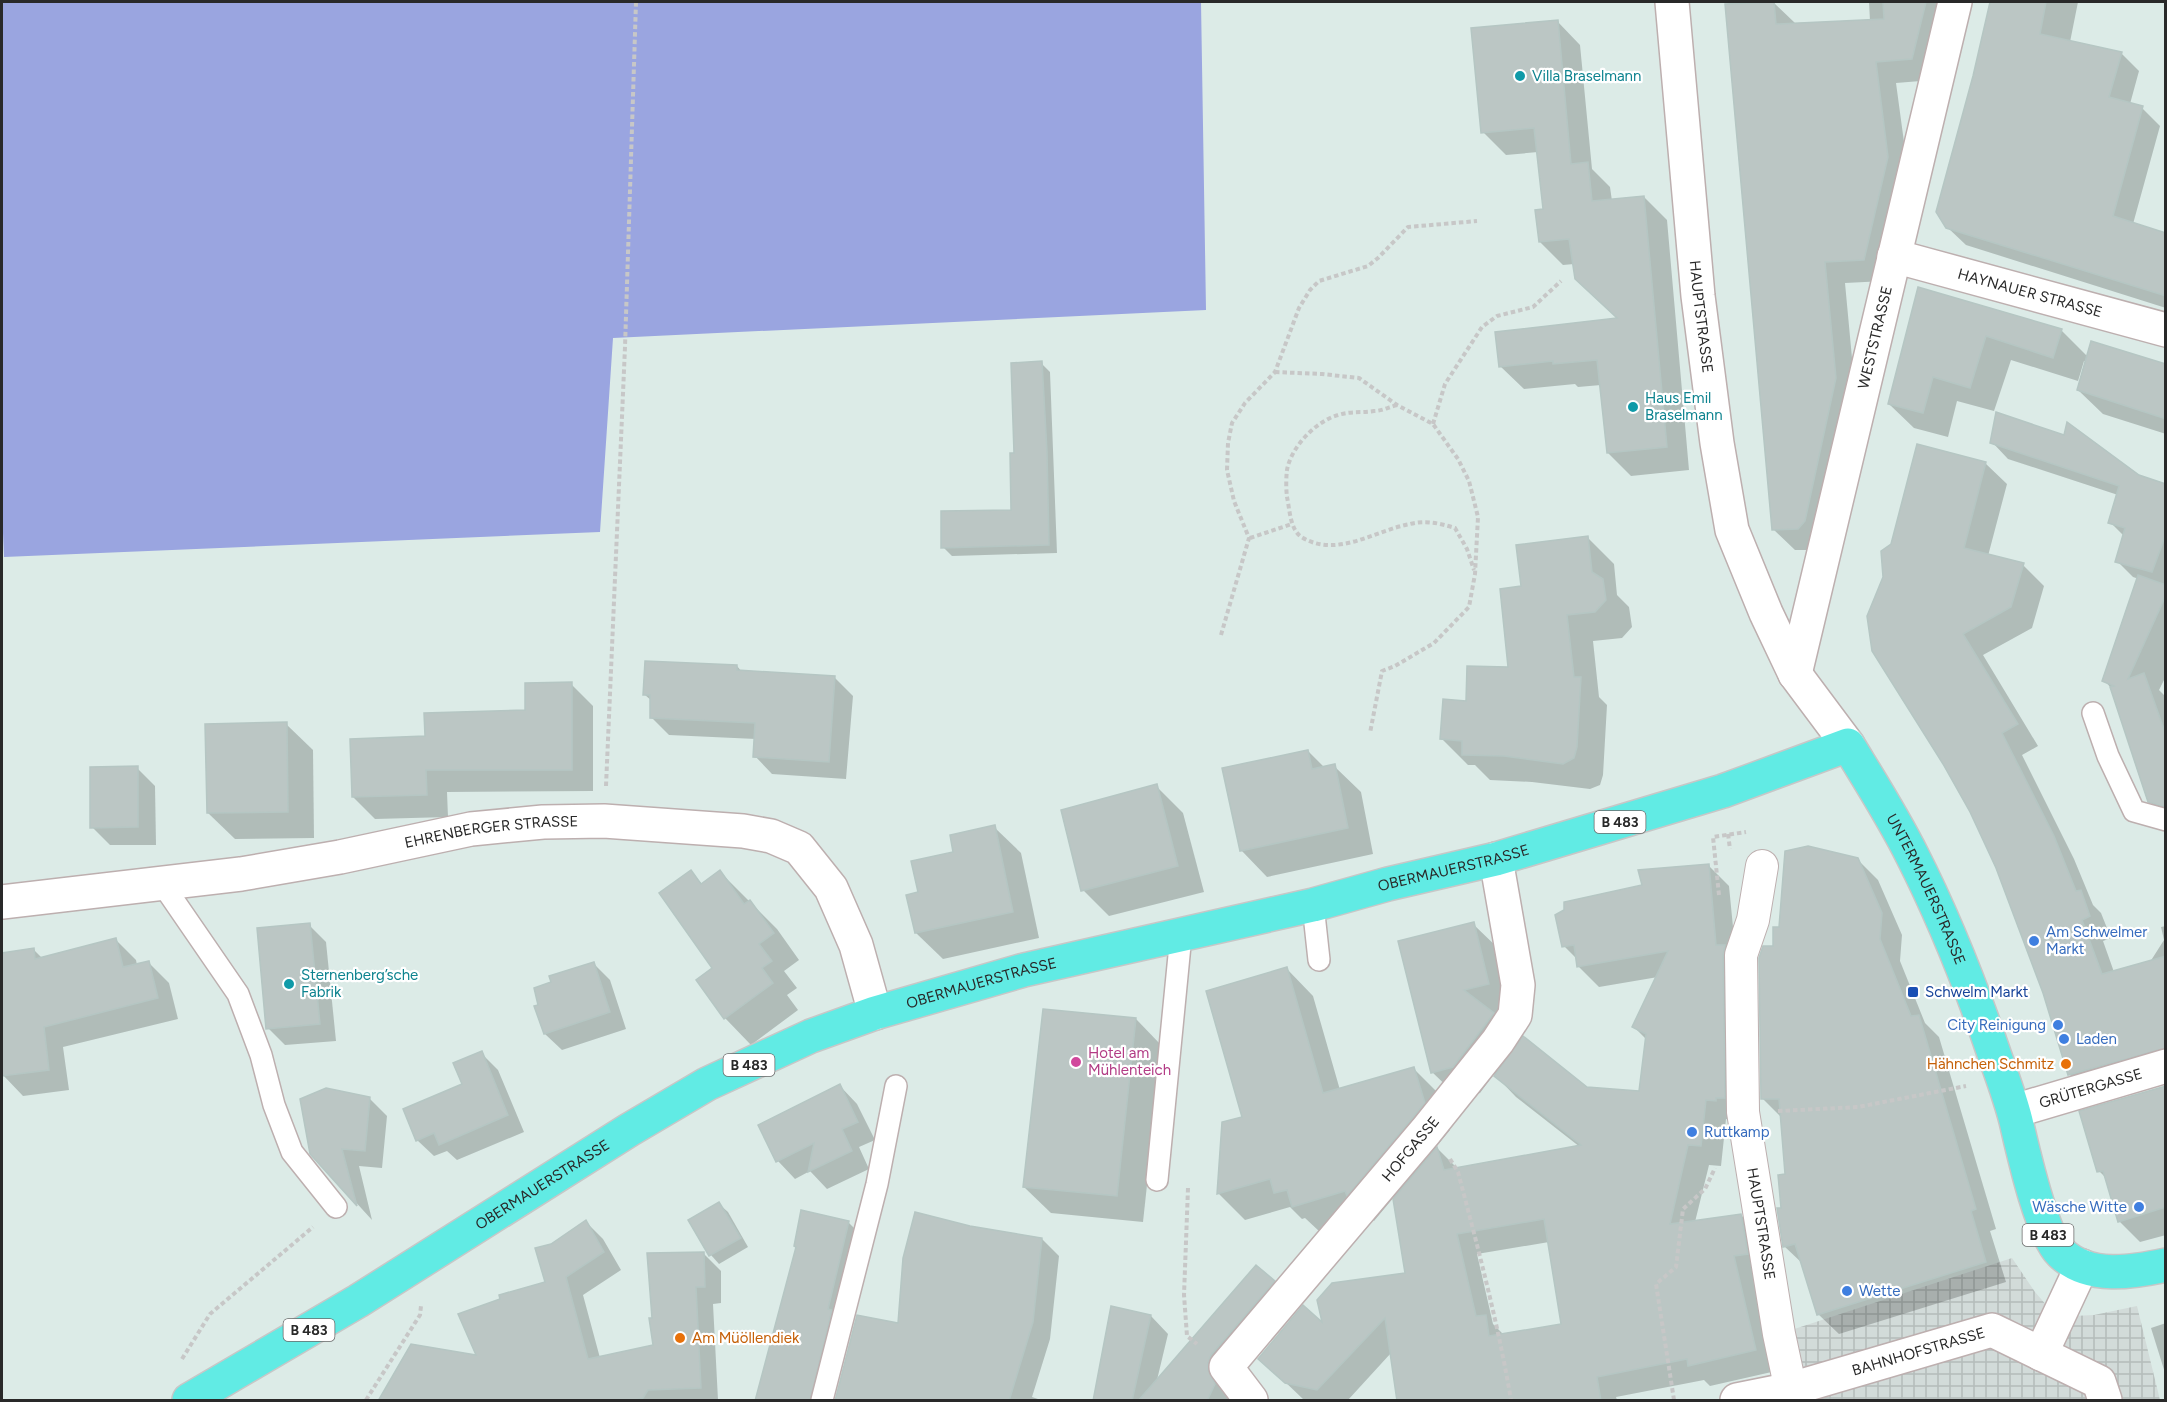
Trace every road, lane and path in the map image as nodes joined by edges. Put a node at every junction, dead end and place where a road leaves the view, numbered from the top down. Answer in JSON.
{"nodes":[{"id":1,"x":636,"y":2,"type":"edge"},
{"id":2,"x":1672,"y":2,"type":"edge"},
{"id":3,"x":1955,"y":2,"type":"edge"},
{"id":4,"x":1477,"y":221,"type":"dead end"},
{"id":5,"x":1894,"y":256,"type":"junction"},
{"id":6,"x":1561,"y":280,"type":"dead end"},
{"id":7,"x":2166,"y":330,"type":"edge"},
{"id":8,"x":1275,"y":372,"type":"junction"},
{"id":9,"x":1397,"y":405,"type":"junction"},
{"id":10,"x":1433,"y":424,"type":"junction"},
{"id":11,"x":1292,"y":524,"type":"junction"},
{"id":12,"x":1249,"y":538,"type":"junction"},
{"id":13,"x":1475,"y":574,"type":"junction"},
{"id":14,"x":1221,"y":635,"type":"dead end"},
{"id":15,"x":1795,"y":674,"type":"junction"},
{"id":16,"x":2093,"y":713,"type":"dead end"},
{"id":17,"x":1370,"y":733,"type":"dead end"},
{"id":18,"x":1848,"y":745,"type":"junction"},
{"id":19,"x":2166,"y":820,"type":"edge"},
{"id":20,"x":604,"y":821,"type":"junction"},
{"id":21,"x":1728,"y":834,"type":"dead end"},
{"id":22,"x":1714,"y":845,"type":"dead end"},
{"id":23,"x":1730,"y":855,"type":"dead end"},
{"id":24,"x":1496,"y":859,"type":"junction"},
{"id":25,"x":1715,"y":860,"type":"dead end"},
{"id":26,"x":1762,"y":866,"type":"dead end"},
{"id":27,"x":161,"y":882,"type":"junction"},
{"id":28,"x":2,"y":902,"type":"edge"},
{"id":29,"x":1312,"y":905,"type":"junction"},
{"id":30,"x":1181,"y":935,"type":"junction"},
{"id":31,"x":1319,"y":960,"type":"dead end"},
{"id":32,"x":875,"y":1013,"type":"junction"},
{"id":33,"x":2166,"y":1066,"type":"edge"},
{"id":34,"x":2002,"y":1079,"type":"junction"},
{"id":35,"x":896,"y":1086,"type":"dead end"},
{"id":36,"x":1743,"y":1112,"type":"junction"},
{"id":37,"x":2014,"y":1112,"type":"junction"},
{"id":38,"x":1431,"y":1124,"type":"junction"},
{"id":39,"x":1157,"y":1180,"type":"joint"},
{"id":40,"x":336,"y":1207,"type":"joint"},
{"id":41,"x":427,"y":1257,"type":"junction"},
{"id":42,"x":2166,"y":1265,"type":"edge"},
{"id":43,"x":2082,"y":1266,"type":"junction"},
{"id":44,"x":2041,"y":1354,"type":"junction"},
{"id":45,"x":1226,"y":1367,"type":"junction"},
{"id":46,"x":186,"y":1385,"type":"edge"},
{"id":47,"x":1792,"y":1395,"type":"edge"},
{"id":48,"x":366,"y":1401,"type":"edge"},
{"id":49,"x":822,"y":1401,"type":"edge"},
{"id":50,"x":1251,"y":1401,"type":"edge"},
{"id":51,"x":1511,"y":1401,"type":"edge"},
{"id":52,"x":1674,"y":1401,"type":"edge"},
{"id":53,"x":1737,"y":1401,"type":"edge"},
{"id":54,"x":2105,"y":1401,"type":"edge"}],
"edges":[{"from":1,"to":20,"type":"path"},
{"from":2,"to":15,"type":"street","name":"HAUPTSTRASSE"},
{"from":3,"to":5,"type":"street","name":"WESTSTRASSE"},
{"from":4,"to":8,"type":"path"},
{"from":5,"to":7,"type":"street","name":"HAYNAUER STRASSE"},
{"from":5,"to":15,"type":"street","name":"WESTSTRASSE"},
{"from":6,"to":10,"type":"path"},
{"from":8,"to":9,"type":"path"},
{"from":8,"to":12,"type":"path"},
{"from":9,"to":10,"type":"path"},
{"from":9,"to":11,"type":"path"},
{"from":10,"to":13,"type":"path"},
{"from":11,"to":12,"type":"path"},
{"from":11,"to":13,"type":"path"},
{"from":12,"to":14,"type":"path"},
{"from":13,"to":17,"type":"path"},
{"from":15,"to":18,"type":"street","name":"HAUPTSTRASSE"},
{"from":16,"to":19,"type":"lane"},
{"from":18,"to":24,"type":"main road","name":"OBERMAUERSTRASSE","number":"B 483"},
{"from":18,"to":34,"type":"main road","name":"UNTERMAUERSTRASSE","number":"B 483"},
{"from":20,"to":27,"type":"street","name":"EHRENBERGER STRASSE"},
{"from":20,"to":32,"type":"street","name":"EHRENBERGER STRASSE"},
{"from":21,"to":23,"type":"path"},
{"from":22,"to":25,"type":"path"},
{"from":24,"to":29,"type":"main road","name":"OBERMAUERSTRASSE","number":"B 483"},
{"from":24,"to":38,"type":"street","name":"HOFGASSE"},
{"from":26,"to":36,"type":"street","name":"HAUPTSTRASSE"},
{"from":27,"to":28,"type":"street","name":"EHRENBERGER STRASSE"},
{"from":27,"to":40,"type":"lane"},
{"from":29,"to":30,"type":"main road","name":"OBERMAUERSTRASSE","number":"B 483"},
{"from":29,"to":31,"type":"lane"},
{"from":30,"to":32,"type":"main road","name":"OBERMAUERSTRASSE","number":"B 483"},
{"from":30,"to":39,"type":"lane"},
{"from":32,"to":41,"type":"main road","name":"OBERMAUERSTRASSE","number":"B 483"},
{"from":33,"to":37,"type":"street","name":"GRÜTERGASSE"},
{"from":34,"to":36,"type":"path"},
{"from":34,"to":37,"type":"main road","name":"UNTERMAUERSTRASSE","number":"B 483"},
{"from":35,"to":49,"type":"lane"},
{"from":36,"to":47,"type":"street","name":"HAUPTSTRASSE"},
{"from":36,"to":52,"type":"path"},
{"from":37,"to":43,"type":"main road","name":"UNTERMAUERSTRASSE","number":"B 483"},
{"from":38,"to":45,"type":"street","name":"HOFGASSE"},
{"from":38,"to":51,"type":"path"},
{"from":39,"to":45,"type":"path"},
{"from":40,"to":46,"type":"path"},
{"from":41,"to":46,"type":"main road","name":"OBERMAUERSTRASSE","number":"B 483"},
{"from":41,"to":48,"type":"path"},
{"from":42,"to":43,"type":"main road","number":"B 483"},
{"from":43,"to":44,"type":"street"},
{"from":44,"to":47,"type":"street","name":"BAHNHOFSTRASSE"},
{"from":44,"to":54,"type":"street"},
{"from":45,"to":50,"type":"street"},
{"from":47,"to":53,"type":"street","name":"BAHNHOFSTRASSE"}]}
